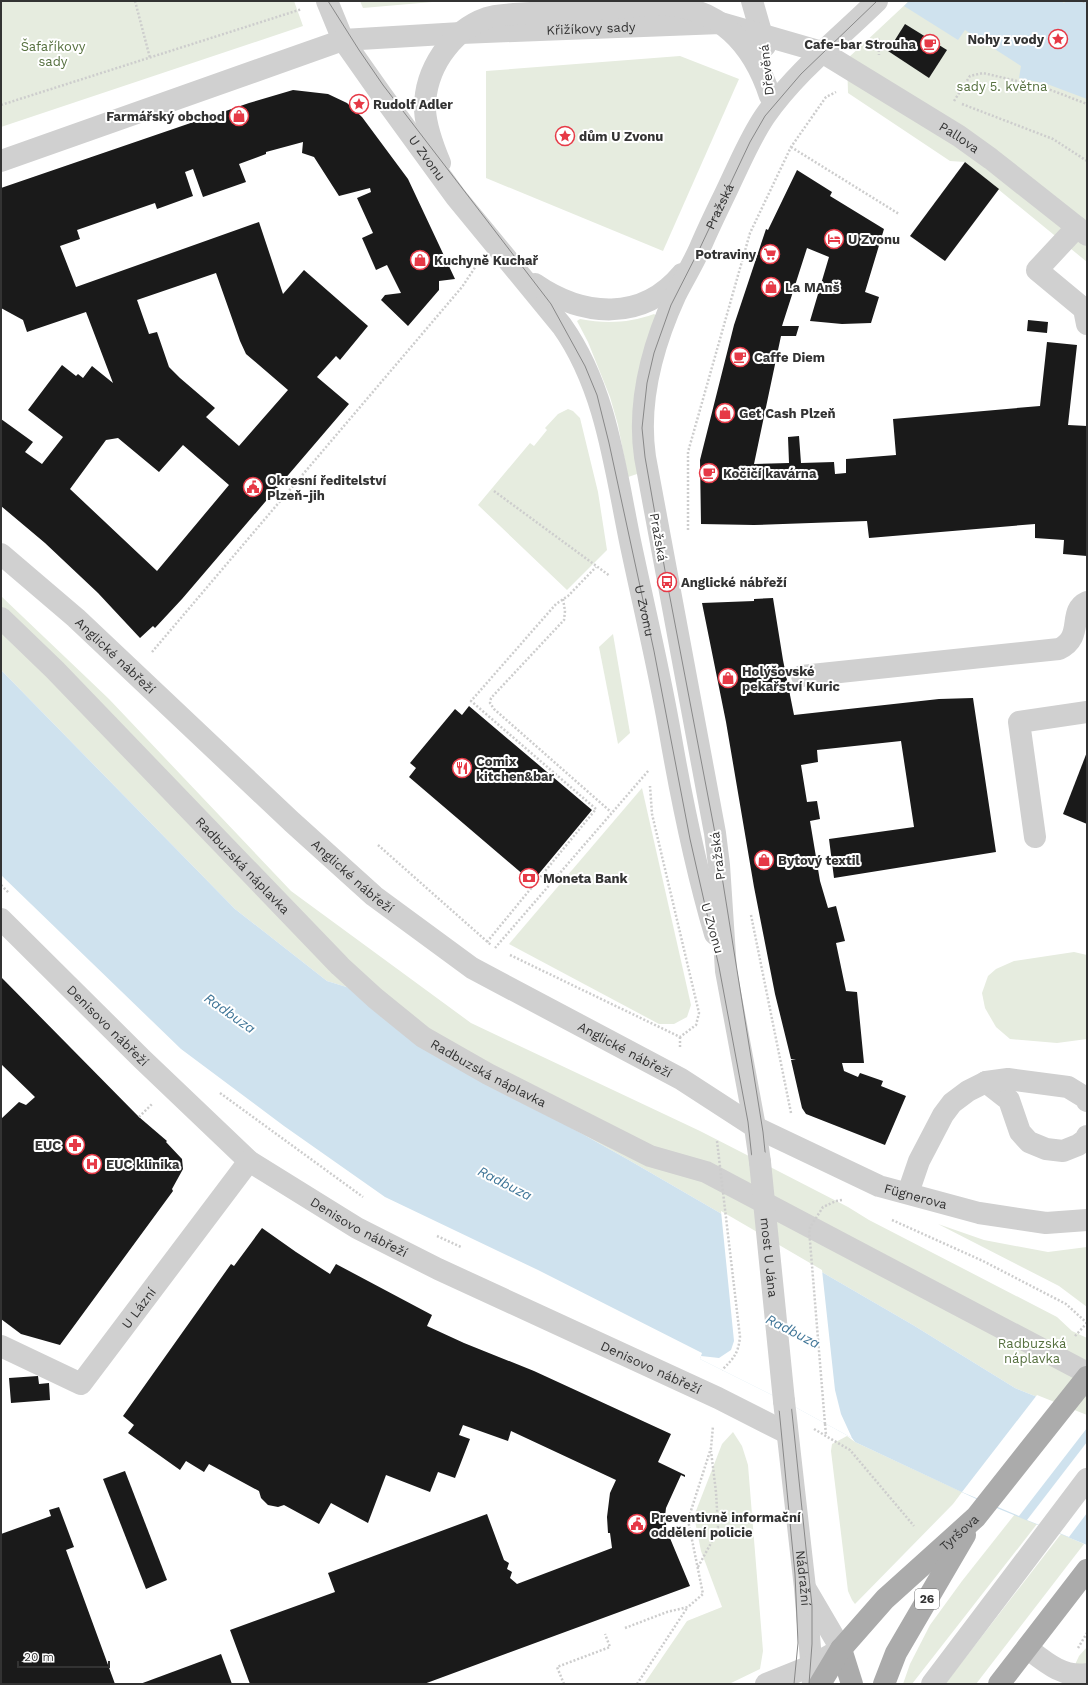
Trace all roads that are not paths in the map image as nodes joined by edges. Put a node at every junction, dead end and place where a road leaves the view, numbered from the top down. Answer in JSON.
{"nodes":[{"id":1,"x":327,"y":1,"type":"edge"},
{"id":2,"x":752,"y":1,"type":"edge"},
{"id":3,"x":877,"y":1,"type":"edge"},
{"id":4,"x":721,"y":23,"type":"junction"},
{"id":5,"x":460,"y":33,"type":"junction"},
{"id":6,"x":755,"y":33,"type":"junction"},
{"id":7,"x":343,"y":40,"type":"junction"},
{"id":8,"x":822,"y":52,"type":"junction"},
{"id":9,"x":768,"y":106,"type":"junction"},
{"id":10,"x":1,"y":161,"type":"edge"},
{"id":11,"x":456,"y":197,"type":"junction"},
{"id":12,"x":1082,"y":231,"type":"edge"},
{"id":13,"x":699,"y":250,"type":"junction"},
{"id":14,"x":518,"y":271,"type":"junction"},
{"id":15,"x":1087,"y":324,"type":"edge"},
{"id":16,"x":1,"y":554,"type":"edge"},
{"id":17,"x":1087,"y":602,"type":"edge"},
{"id":18,"x":1,"y":618,"type":"edge"},
{"id":19,"x":802,"y":676,"type":"dead end"},
{"id":20,"x":1087,"y":712,"type":"edge"},
{"id":21,"x":1035,"y":837,"type":"dead end"},
{"id":22,"x":1,"y":919,"type":"edge"},
{"id":23,"x":726,"y":971,"type":"junction"},
{"id":24,"x":986,"y":1082,"type":"junction"},
{"id":25,"x":1087,"y":1101,"type":"edge"},
{"id":26,"x":756,"y":1127,"type":"junction"},
{"id":27,"x":1087,"y":1136,"type":"edge"},
{"id":28,"x":249,"y":1161,"type":"junction"},
{"id":29,"x":760,"y":1162,"type":"joint"},
{"id":30,"x":908,"y":1193,"type":"junction"},
{"id":31,"x":1087,"y":1220,"type":"edge"},
{"id":32,"x":1,"y":1346,"type":"edge"},
{"id":33,"x":1087,"y":1373,"type":"edge"},
{"id":34,"x":1087,"y":1376,"type":"edge"},
{"id":35,"x":784,"y":1401,"type":"joint"},
{"id":36,"x":787,"y":1433,"type":"junction"},
{"id":37,"x":1087,"y":1479,"type":"edge"},
{"id":38,"x":981,"y":1510,"type":"junction"},
{"id":39,"x":1087,"y":1570,"type":"edge"},
{"id":40,"x":805,"y":1588,"type":"junction"},
{"id":41,"x":1027,"y":1648,"type":"junction"},
{"id":42,"x":841,"y":1650,"type":"junction"},
{"id":43,"x":1087,"y":1674,"type":"edge"},
{"id":44,"x":815,"y":1678,"type":"edge"},
{"id":45,"x":1004,"y":1680,"type":"edge"},
{"id":46,"x":766,"y":1684,"type":"edge"},
{"id":47,"x":852,"y":1684,"type":"edge"},
{"id":48,"x":884,"y":1684,"type":"edge"},
{"id":49,"x":932,"y":1684,"type":"edge"}],
"edges":[{"from":1,"to":7,"type":"street","name":"U Zvonu"},
{"from":2,"to":6,"type":"street","name":"Dřevěná"},
{"from":3,"to":8,"type":"street","name":"Pražská"},
{"from":4,"to":5,"type":"street","name":"Křižíkovy sady"},
{"from":4,"to":6,"type":"street","name":"Křižíkovy sady"},
{"from":4,"to":9,"type":"street"},
{"from":5,"to":7,"type":"street","name":"Křižíkovy sady"},
{"from":5,"to":11,"type":"street"},
{"from":6,"to":8,"type":"street","name":"Křižíkovy sady"},
{"from":6,"to":9,"type":"street","name":"Dřevěná"},
{"from":7,"to":10,"type":"street"},
{"from":7,"to":11,"type":"street","name":"U Zvonu"},
{"from":8,"to":9,"type":"street","name":"Pražská"},
{"from":8,"to":12,"type":"street","name":"Pallova"},
{"from":9,"to":13,"type":"street","name":"Pražská"},
{"from":11,"to":14,"type":"street","name":"U Zvonu"},
{"from":12,"to":15,"type":"street"},
{"from":13,"to":14,"type":"street","name":"U Zvonu"},
{"from":13,"to":23,"type":"street","name":"Pražská"},
{"from":14,"to":23,"type":"street","name":"U Zvonu"},
{"from":16,"to":26,"type":"street","name":"Anglické nábřeží"},
{"from":17,"to":19,"type":"street"},
{"from":18,"to":33,"type":"street","name":"Radbuzská náplavka"},
{"from":20,"to":21,"type":"street"},
{"from":22,"to":28,"type":"street","name":"Denisovo nábřeží"},
{"from":23,"to":26,"type":"street","name":"Pražská"},
{"from":24,"to":25,"type":"street"},
{"from":24,"to":27,"type":"street"},
{"from":24,"to":30,"type":"street"},
{"from":26,"to":29,"type":"street","name":"Pražská"},
{"from":26,"to":30,"type":"street","name":"Fügnerova"},
{"from":28,"to":32,"type":"street","name":"U Lázní"},
{"from":28,"to":36,"type":"street","name":"Denisovo nábřeží"},
{"from":29,"to":35,"type":"street","name":"most U Jána","bridge":true},
{"from":30,"to":31,"type":"street","name":"Fügnerova"},
{"from":34,"to":38,"type":"main road","name":"Tyršova","number":"26"},
{"from":35,"to":36,"type":"street","name":"Nádražní"},
{"from":36,"to":40,"type":"street","name":"Nádražní"},
{"from":37,"to":49,"type":"street"},
{"from":38,"to":42,"type":"main road","name":"Tyršova"},
{"from":38,"to":48,"type":"main road","name":"Tyršova","number":"26"},
{"from":39,"to":41,"type":"main road"},
{"from":40,"to":42,"type":"street"},
{"from":40,"to":44,"type":"street","name":"Nádražní"},
{"from":41,"to":43,"type":"street"},
{"from":41,"to":45,"type":"main road"},
{"from":42,"to":44,"type":"main road","name":"Tyršova"},
{"from":42,"to":47,"type":"main road"},
{"from":44,"to":46,"type":"street"}]}
